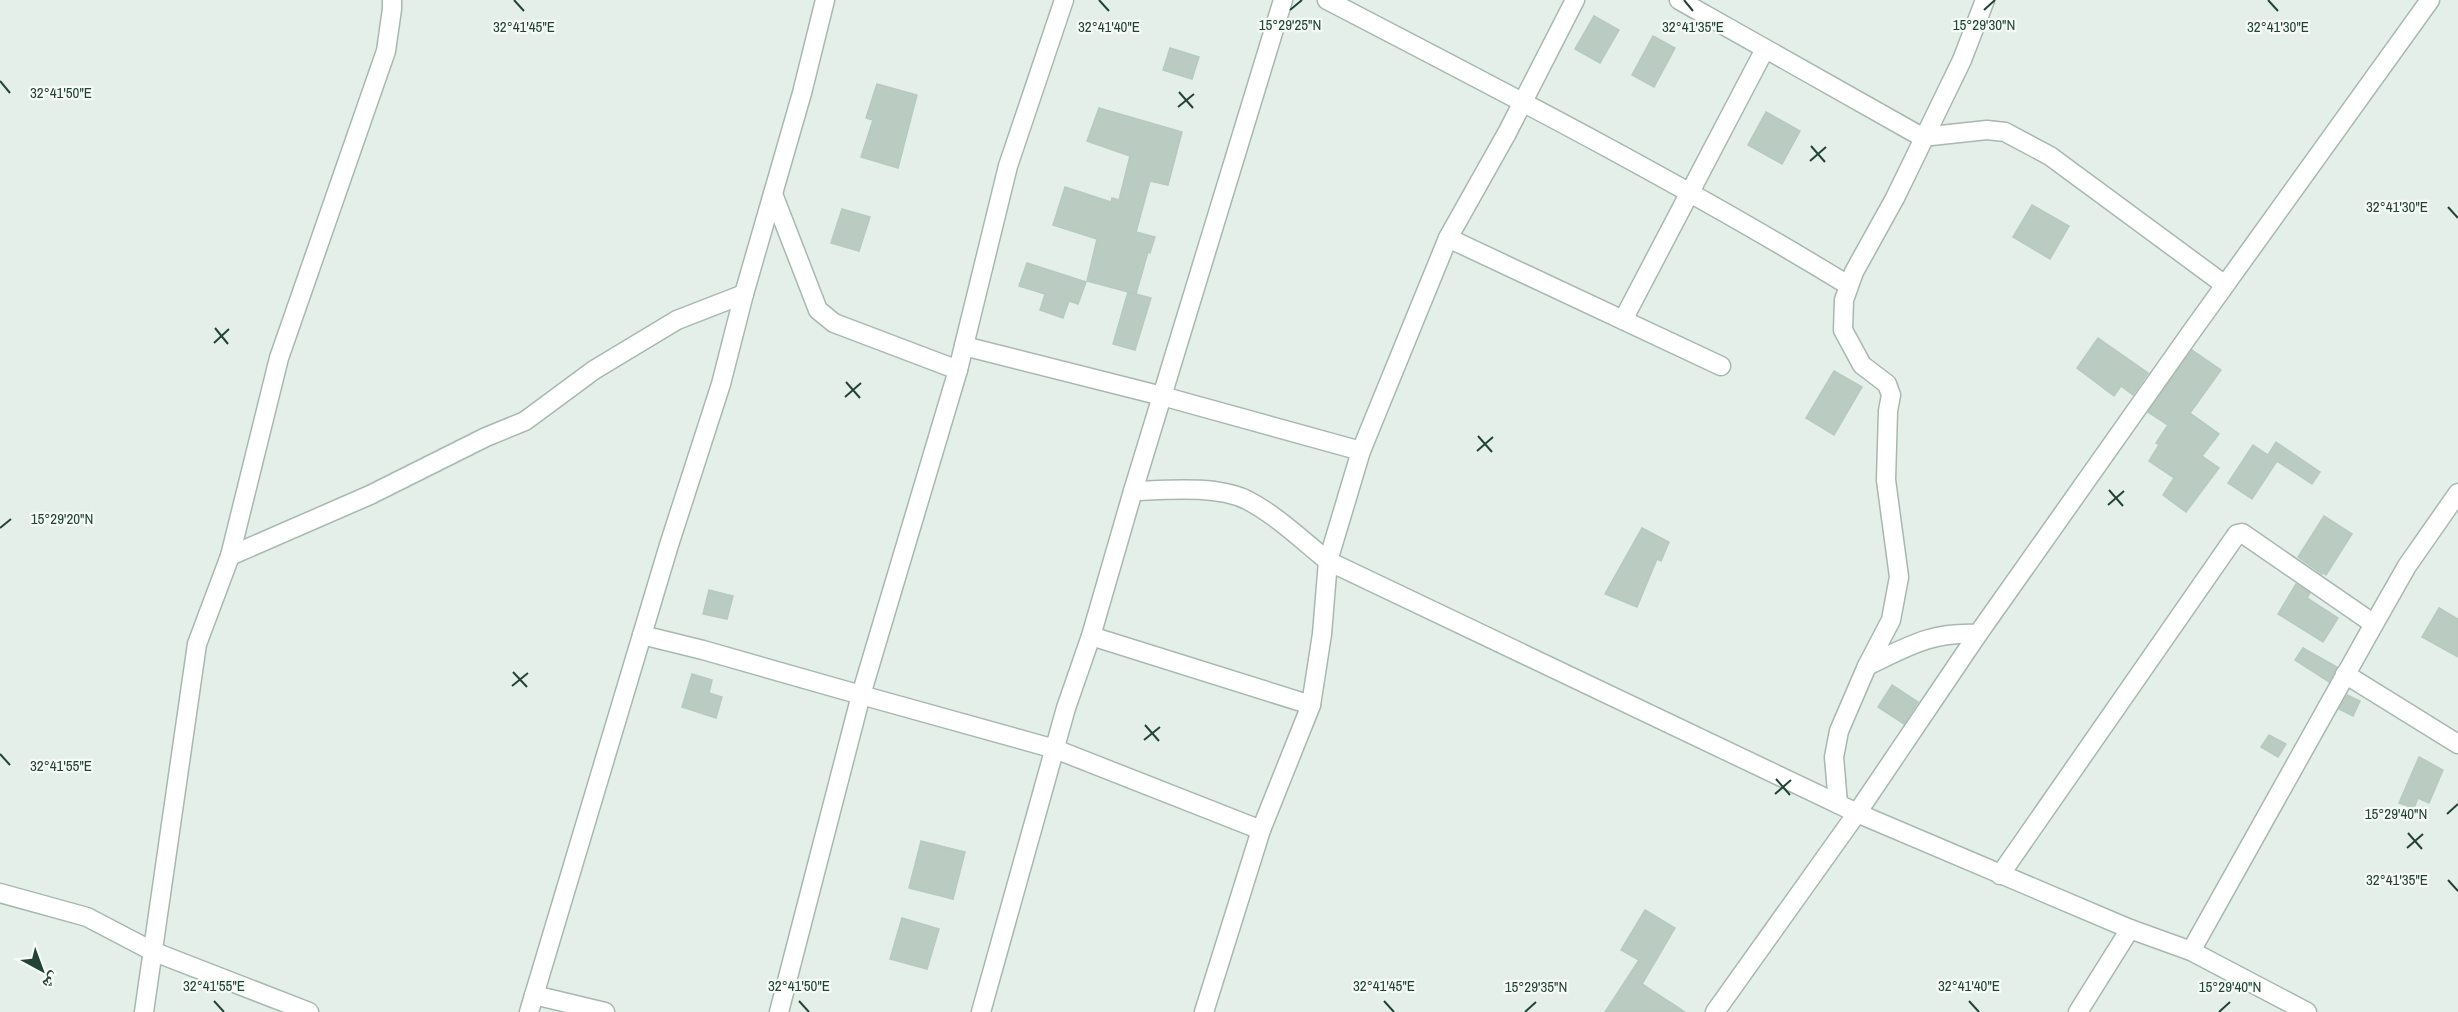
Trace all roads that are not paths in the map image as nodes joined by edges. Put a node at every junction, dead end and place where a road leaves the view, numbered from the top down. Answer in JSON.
{"nodes":[{"id":1,"x":392,"y":0,"type":"edge"},
{"id":2,"x":825,"y":0,"type":"edge"},
{"id":3,"x":1064,"y":0,"type":"edge"},
{"id":4,"x":1283,"y":0,"type":"edge"},
{"id":5,"x":1327,"y":0,"type":"edge"},
{"id":6,"x":1575,"y":0,"type":"edge"},
{"id":7,"x":1679,"y":0,"type":"edge"},
{"id":8,"x":1985,"y":0,"type":"edge"},
{"id":9,"x":2430,"y":0,"type":"edge"},
{"id":10,"x":1765,"y":49,"type":"junction"},
{"id":11,"x":1521,"y":101,"type":"junction"},
{"id":12,"x":1922,"y":137,"type":"junction"},
{"id":13,"x":1689,"y":193,"type":"junction"},
{"id":14,"x":773,"y":194,"type":"junction"},
{"id":15,"x":1448,"y":238,"type":"junction"},
{"id":16,"x":1848,"y":285,"type":"junction"},
{"id":17,"x":2224,"y":285,"type":"junction"},
{"id":18,"x":744,"y":294,"type":"junction"},
{"id":19,"x":1623,"y":320,"type":"junction"},
{"id":20,"x":964,"y":346,"type":"junction"},
{"id":21,"x":1721,"y":366,"type":"dead end"},
{"id":22,"x":958,"y":370,"type":"junction"},
{"id":23,"x":1162,"y":396,"type":"junction"},
{"id":24,"x":1361,"y":451,"type":"junction"},
{"id":25,"x":1132,"y":491,"type":"junction"},
{"id":26,"x":2458,"y":493,"type":"edge"},
{"id":27,"x":230,"y":556,"type":"junction"},
{"id":28,"x":1328,"y":561,"type":"junction"},
{"id":29,"x":2374,"y":624,"type":"junction"},
{"id":30,"x":1978,"y":634,"type":"junction"},
{"id":31,"x":642,"y":635,"type":"junction"},
{"id":32,"x":1091,"y":636,"type":"junction"},
{"id":33,"x":1867,"y":666,"type":"junction"},
{"id":34,"x":2345,"y":674,"type":"junction"},
{"id":35,"x":861,"y":695,"type":"junction"},
{"id":36,"x":1311,"y":705,"type":"junction"},
{"id":37,"x":2458,"y":744,"type":"edge"},
{"id":38,"x":1054,"y":749,"type":"junction"},
{"id":39,"x":1838,"y":804,"type":"junction"},
{"id":40,"x":1857,"y":813,"type":"junction"},
{"id":41,"x":1261,"y":830,"type":"junction"},
{"id":42,"x":2000,"y":874,"type":"junction"},
{"id":43,"x":0,"y":893,"type":"edge"},
{"id":44,"x":2130,"y":929,"type":"junction"},
{"id":45,"x":152,"y":951,"type":"junction"},
{"id":46,"x":2191,"y":951,"type":"junction"},
{"id":47,"x":531,"y":1004,"type":"edge"},
{"id":48,"x":144,"y":1012,"type":"edge"},
{"id":49,"x":309,"y":1012,"type":"edge"},
{"id":50,"x":605,"y":1012,"type":"edge"},
{"id":51,"x":779,"y":1012,"type":"edge"},
{"id":52,"x":981,"y":1012,"type":"edge"},
{"id":53,"x":1204,"y":1012,"type":"edge"},
{"id":54,"x":1715,"y":1012,"type":"edge"},
{"id":55,"x":2078,"y":1012,"type":"edge"},
{"id":56,"x":2307,"y":1012,"type":"edge"}],
"edges":[{"from":1,"to":27,"type":"street"},
{"from":2,"to":14,"type":"street"},
{"from":3,"to":20,"type":"street"},
{"from":4,"to":23,"type":"street"},
{"from":5,"to":11,"type":"street"},
{"from":6,"to":11,"type":"street"},
{"from":7,"to":10,"type":"street"},
{"from":8,"to":12,"type":"street"},
{"from":9,"to":17,"type":"street"},
{"from":10,"to":12,"type":"street"},
{"from":10,"to":13,"type":"street"},
{"from":11,"to":13,"type":"street"},
{"from":11,"to":15,"type":"street"},
{"from":12,"to":16,"type":"street"},
{"from":12,"to":17,"type":"street"},
{"from":13,"to":16,"type":"street"},
{"from":13,"to":19,"type":"street"},
{"from":14,"to":18,"type":"street"},
{"from":14,"to":22,"type":"street"},
{"from":15,"to":19,"type":"street"},
{"from":15,"to":24,"type":"street"},
{"from":16,"to":33,"type":"street"},
{"from":17,"to":30,"type":"street"},
{"from":18,"to":27,"type":"street"},
{"from":18,"to":31,"type":"street"},
{"from":19,"to":21,"type":"street"},
{"from":20,"to":22,"type":"street"},
{"from":20,"to":23,"type":"street"},
{"from":22,"to":35,"type":"street"},
{"from":23,"to":24,"type":"street"},
{"from":23,"to":25,"type":"street"},
{"from":24,"to":28,"type":"street"},
{"from":25,"to":28,"type":"street"},
{"from":25,"to":32,"type":"street"},
{"from":26,"to":29,"type":"street"},
{"from":27,"to":45,"type":"street"},
{"from":28,"to":36,"type":"street"},
{"from":28,"to":39,"type":"street"},
{"from":29,"to":34,"type":"street"},
{"from":29,"to":42,"type":"street"},
{"from":30,"to":33,"type":"street"},
{"from":30,"to":40,"type":"street"},
{"from":31,"to":35,"type":"street"},
{"from":31,"to":47,"type":"street"},
{"from":32,"to":36,"type":"street"},
{"from":32,"to":38,"type":"street"},
{"from":33,"to":39,"type":"street"},
{"from":34,"to":37,"type":"street"},
{"from":34,"to":46,"type":"street"},
{"from":35,"to":38,"type":"street"},
{"from":35,"to":51,"type":"street"},
{"from":36,"to":41,"type":"street"},
{"from":38,"to":41,"type":"street"},
{"from":38,"to":52,"type":"street"},
{"from":39,"to":40,"type":"street"},
{"from":40,"to":42,"type":"street"},
{"from":40,"to":54,"type":"street"},
{"from":41,"to":53,"type":"street"},
{"from":42,"to":44,"type":"street"},
{"from":43,"to":45,"type":"street"},
{"from":44,"to":46,"type":"street"},
{"from":44,"to":55,"type":"street"},
{"from":45,"to":48,"type":"street"},
{"from":45,"to":49,"type":"street"},
{"from":46,"to":56,"type":"street"},
{"from":47,"to":50,"type":"street"}]}
